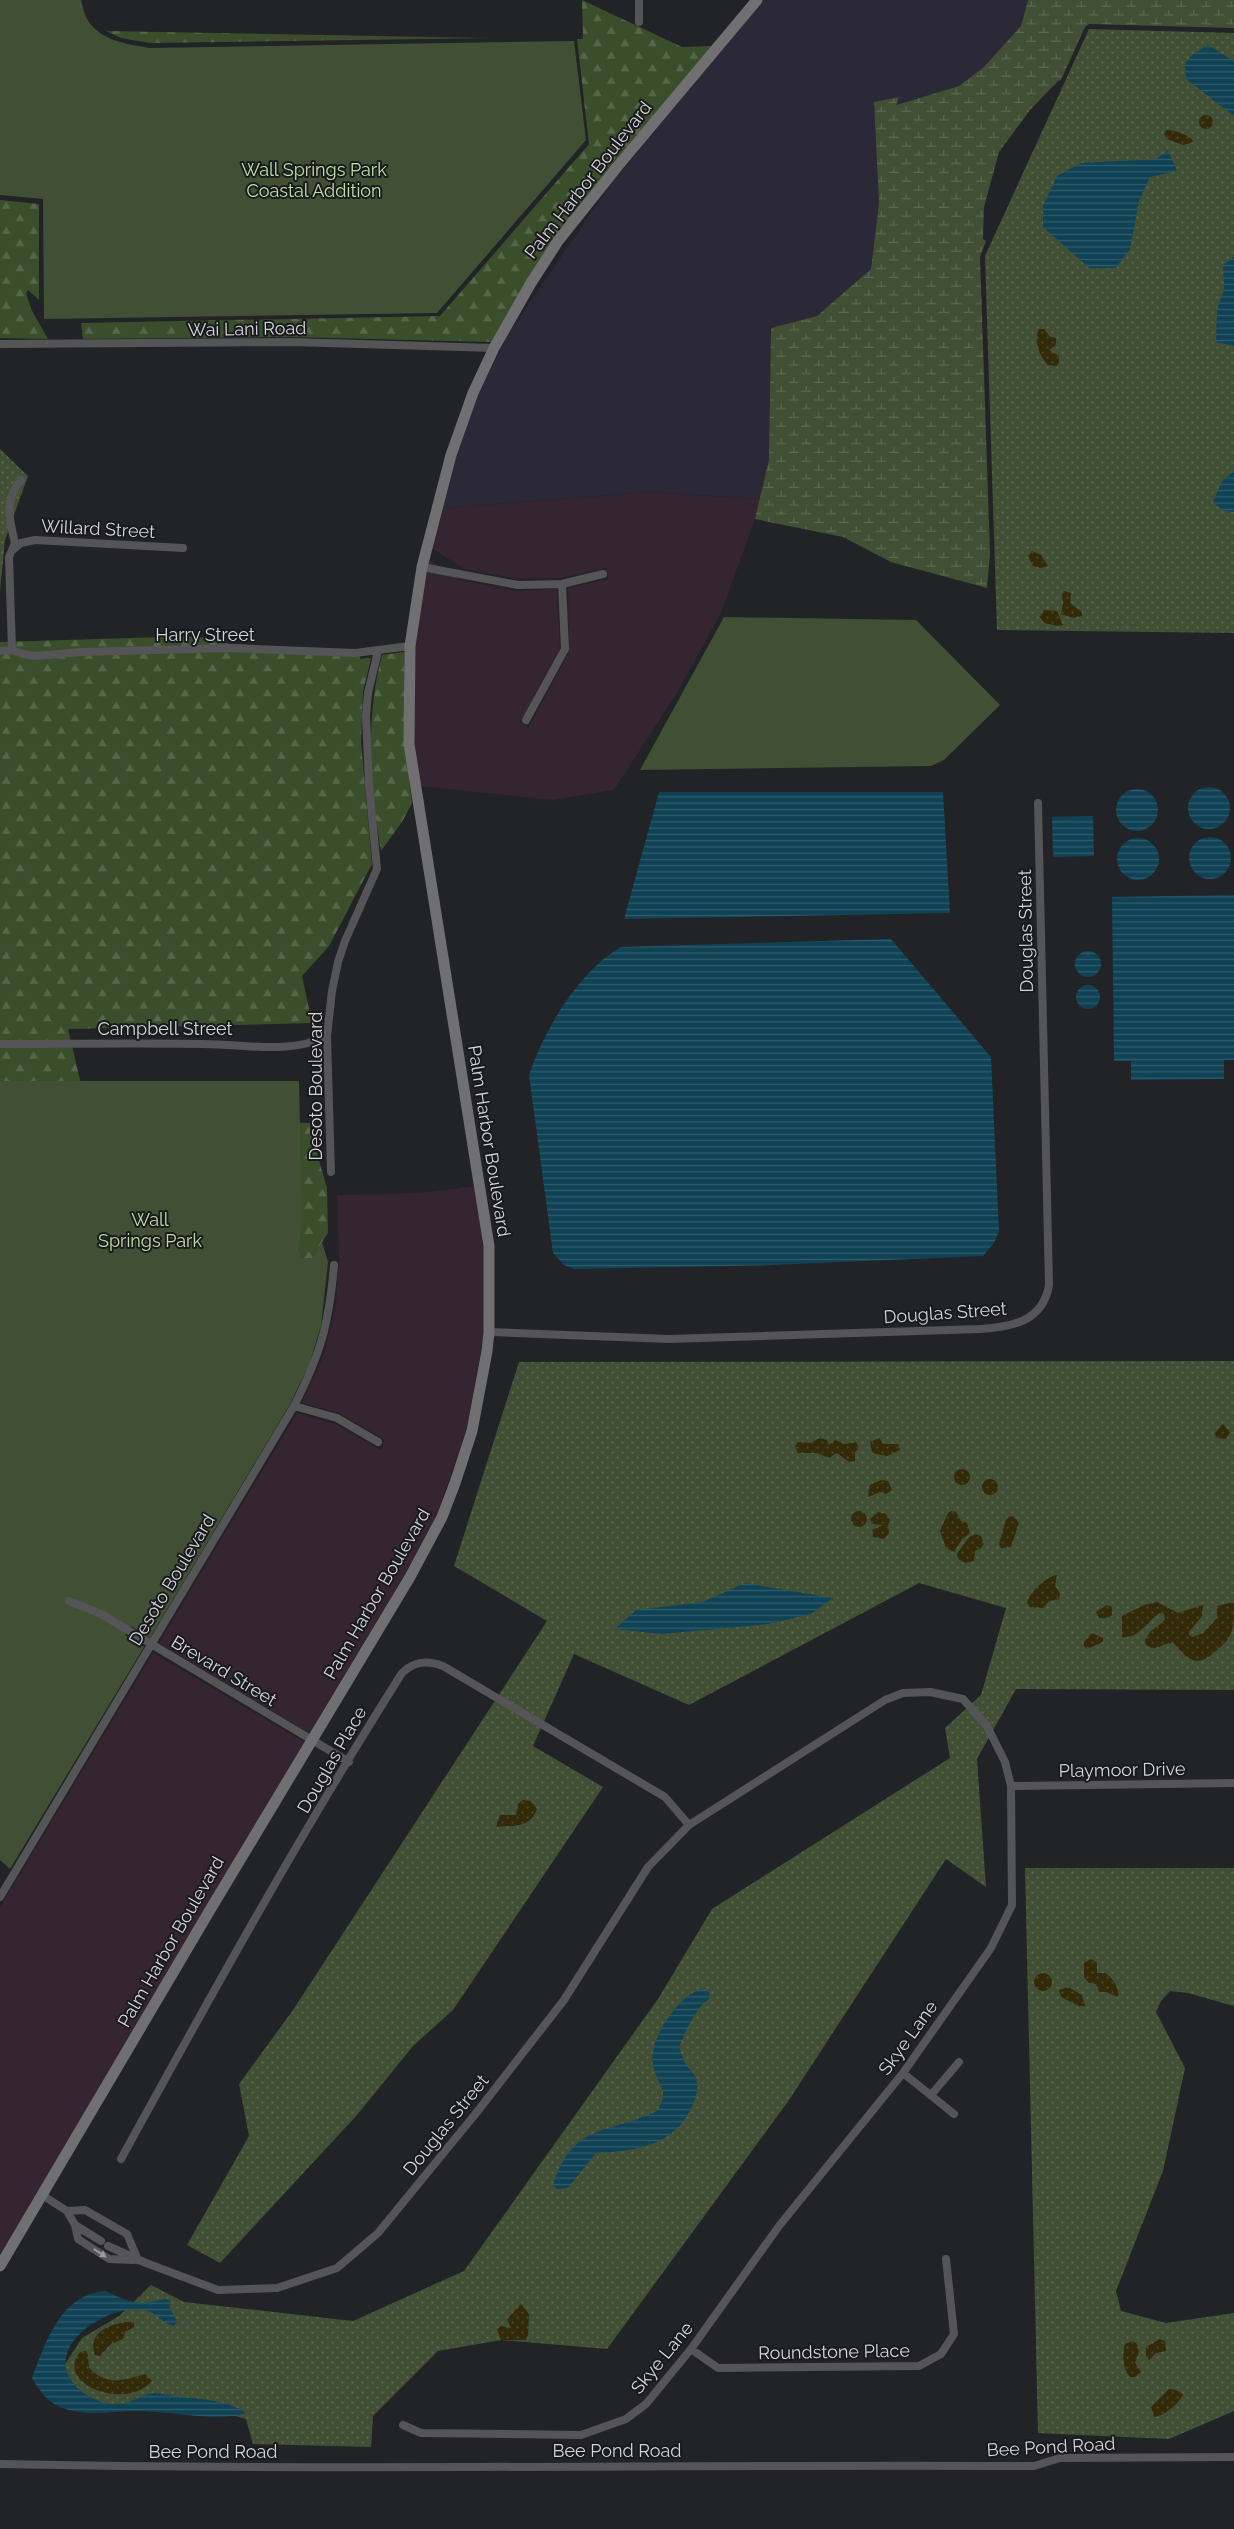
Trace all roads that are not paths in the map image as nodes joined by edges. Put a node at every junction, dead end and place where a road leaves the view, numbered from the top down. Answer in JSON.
{"nodes":[{"id":1,"x":639,"y":0,"type":"edge"},
{"id":2,"x":757,"y":0,"type":"edge"},
{"id":3,"x":639,"y":22,"type":"dead end"},
{"id":4,"x":0,"y":344,"type":"edge"},
{"id":5,"x":494,"y":348,"type":"junction"},
{"id":6,"x":22,"y":480,"type":"dead end"},
{"id":7,"x":183,"y":548,"type":"dead end"},
{"id":8,"x":14,"y":549,"type":"junction"},
{"id":9,"x":422,"y":567,"type":"junction"},
{"id":10,"x":602,"y":574,"type":"dead end"},
{"id":11,"x":562,"y":584,"type":"junction"},
{"id":12,"x":410,"y":646,"type":"junction"},
{"id":13,"x":12,"y":650,"type":"junction"},
{"id":14,"x":0,"y":651,"type":"edge"},
{"id":15,"x":378,"y":651,"type":"junction"},
{"id":16,"x":526,"y":720,"type":"dead end"},
{"id":17,"x":1038,"y":803,"type":"dead end"},
{"id":18,"x":328,"y":1036,"type":"junction"},
{"id":19,"x":0,"y":1044,"type":"edge"},
{"id":20,"x":331,"y":1172,"type":"dead end"},
{"id":21,"x":334,"y":1265,"type":"dead end"},
{"id":22,"x":489,"y":1332,"type":"junction"},
{"id":23,"x":294,"y":1406,"type":"junction"},
{"id":24,"x":378,"y":1442,"type":"dead end"},
{"id":25,"x":70,"y":1601,"type":"dead end"},
{"id":26,"x":151,"y":1646,"type":"junction"},
{"id":27,"x":311,"y":1740,"type":"junction"},
{"id":28,"x":349,"y":1762,"type":"junction"},
{"id":29,"x":1234,"y":1783,"type":"edge"},
{"id":30,"x":1011,"y":1786,"type":"junction"},
{"id":31,"x":689,"y":1825,"type":"junction"},
{"id":32,"x":0,"y":1897,"type":"edge"},
{"id":33,"x":959,"y":2062,"type":"dead end"},
{"id":34,"x":903,"y":2073,"type":"junction"},
{"id":35,"x":931,"y":2095,"type":"junction"},
{"id":36,"x":954,"y":2114,"type":"dead end"},
{"id":37,"x":121,"y":2159,"type":"dead end"},
{"id":38,"x":42,"y":2195,"type":"junction"},
{"id":39,"x":67,"y":2211,"type":"junction"},
{"id":40,"x":75,"y":2225,"type":"junction"},
{"id":41,"x":946,"y":2259,"type":"dead end"},
{"id":42,"x":138,"y":2260,"type":"junction"},
{"id":43,"x":0,"y":2266,"type":"edge"},
{"id":44,"x":691,"y":2349,"type":"junction"},
{"id":45,"x":403,"y":2425,"type":"dead end"},
{"id":46,"x":1234,"y":2457,"type":"edge"},
{"id":47,"x":0,"y":2464,"type":"edge"}],
"edges":[{"from":1,"to":3,"type":"street"},
{"from":2,"to":5,"type":"main road","name":"Palm Harbor Boulevard"},
{"from":4,"to":5,"type":"street","name":"Wai Lani Road"},
{"from":5,"to":9,"type":"main road","name":"Palm Harbor Boulevard"},
{"from":6,"to":8,"type":"street"},
{"from":7,"to":8,"type":"street","name":"Willard Street"},
{"from":8,"to":13,"type":"street"},
{"from":9,"to":11,"type":"street"},
{"from":9,"to":12,"type":"main road","name":"Palm Harbor Boulevard"},
{"from":10,"to":11,"type":"street"},
{"from":11,"to":16,"type":"street"},
{"from":12,"to":15,"type":"street","name":"Harry Street"},
{"from":12,"to":22,"type":"main road","name":"Palm Harbor Boulevard"},
{"from":13,"to":14,"type":"street","name":"Harry Street"},
{"from":13,"to":15,"type":"street","name":"Harry Street"},
{"from":15,"to":18,"type":"street","name":"Desoto Boulevard"},
{"from":17,"to":22,"type":"street","name":"Douglas Street"},
{"from":18,"to":19,"type":"street","name":"Campbell Street"},
{"from":18,"to":20,"type":"street","name":"Desoto Boulevard"},
{"from":21,"to":23,"type":"street","name":"Desoto Boulevard"},
{"from":22,"to":27,"type":"main road","name":"Palm Harbor Boulevard"},
{"from":23,"to":24,"type":"street"},
{"from":23,"to":26,"type":"street","name":"Desoto Boulevard"},
{"from":25,"to":26,"type":"street","name":"Brevard Street"},
{"from":26,"to":27,"type":"street","name":"Brevard Street"},
{"from":26,"to":32,"type":"street","name":"Desoto Boulevard"},
{"from":27,"to":28,"type":"street","name":"Brevard Street"},
{"from":27,"to":38,"type":"main road","name":"Palm Harbor Boulevard"},
{"from":28,"to":31,"type":"street","name":"Douglas Place"},
{"from":28,"to":37,"type":"street","name":"Douglas Place"},
{"from":29,"to":30,"type":"street","name":"Playmoor Drive"},
{"from":30,"to":31,"type":"street","name":"Skye Lane"},
{"from":30,"to":34,"type":"street","name":"Skye Lane"},
{"from":31,"to":42,"type":"street","name":"Douglas Street"},
{"from":33,"to":35,"type":"street"},
{"from":34,"to":35,"type":"street"},
{"from":34,"to":44,"type":"street","name":"Skye Lane"},
{"from":35,"to":36,"type":"street"},
{"from":38,"to":39,"type":"street","name":"Douglas Street"},
{"from":38,"to":43,"type":"main road","name":"Palm Harbor Boulevard"},
{"from":39,"to":40,"type":"street","name":"Douglas Street"},
{"from":39,"to":42,"type":"street","name":"Douglas Street"},
{"from":40,"to":42,"type":"street","name":"Douglas Street"},
{"from":40,"to":42,"type":"street","one_way":true},
{"from":41,"to":44,"type":"street","name":"Roundstone Place"},
{"from":44,"to":45,"type":"street","name":"Skye Lane"},
{"from":46,"to":47,"type":"street","name":"Bee Pond Road"}]}
